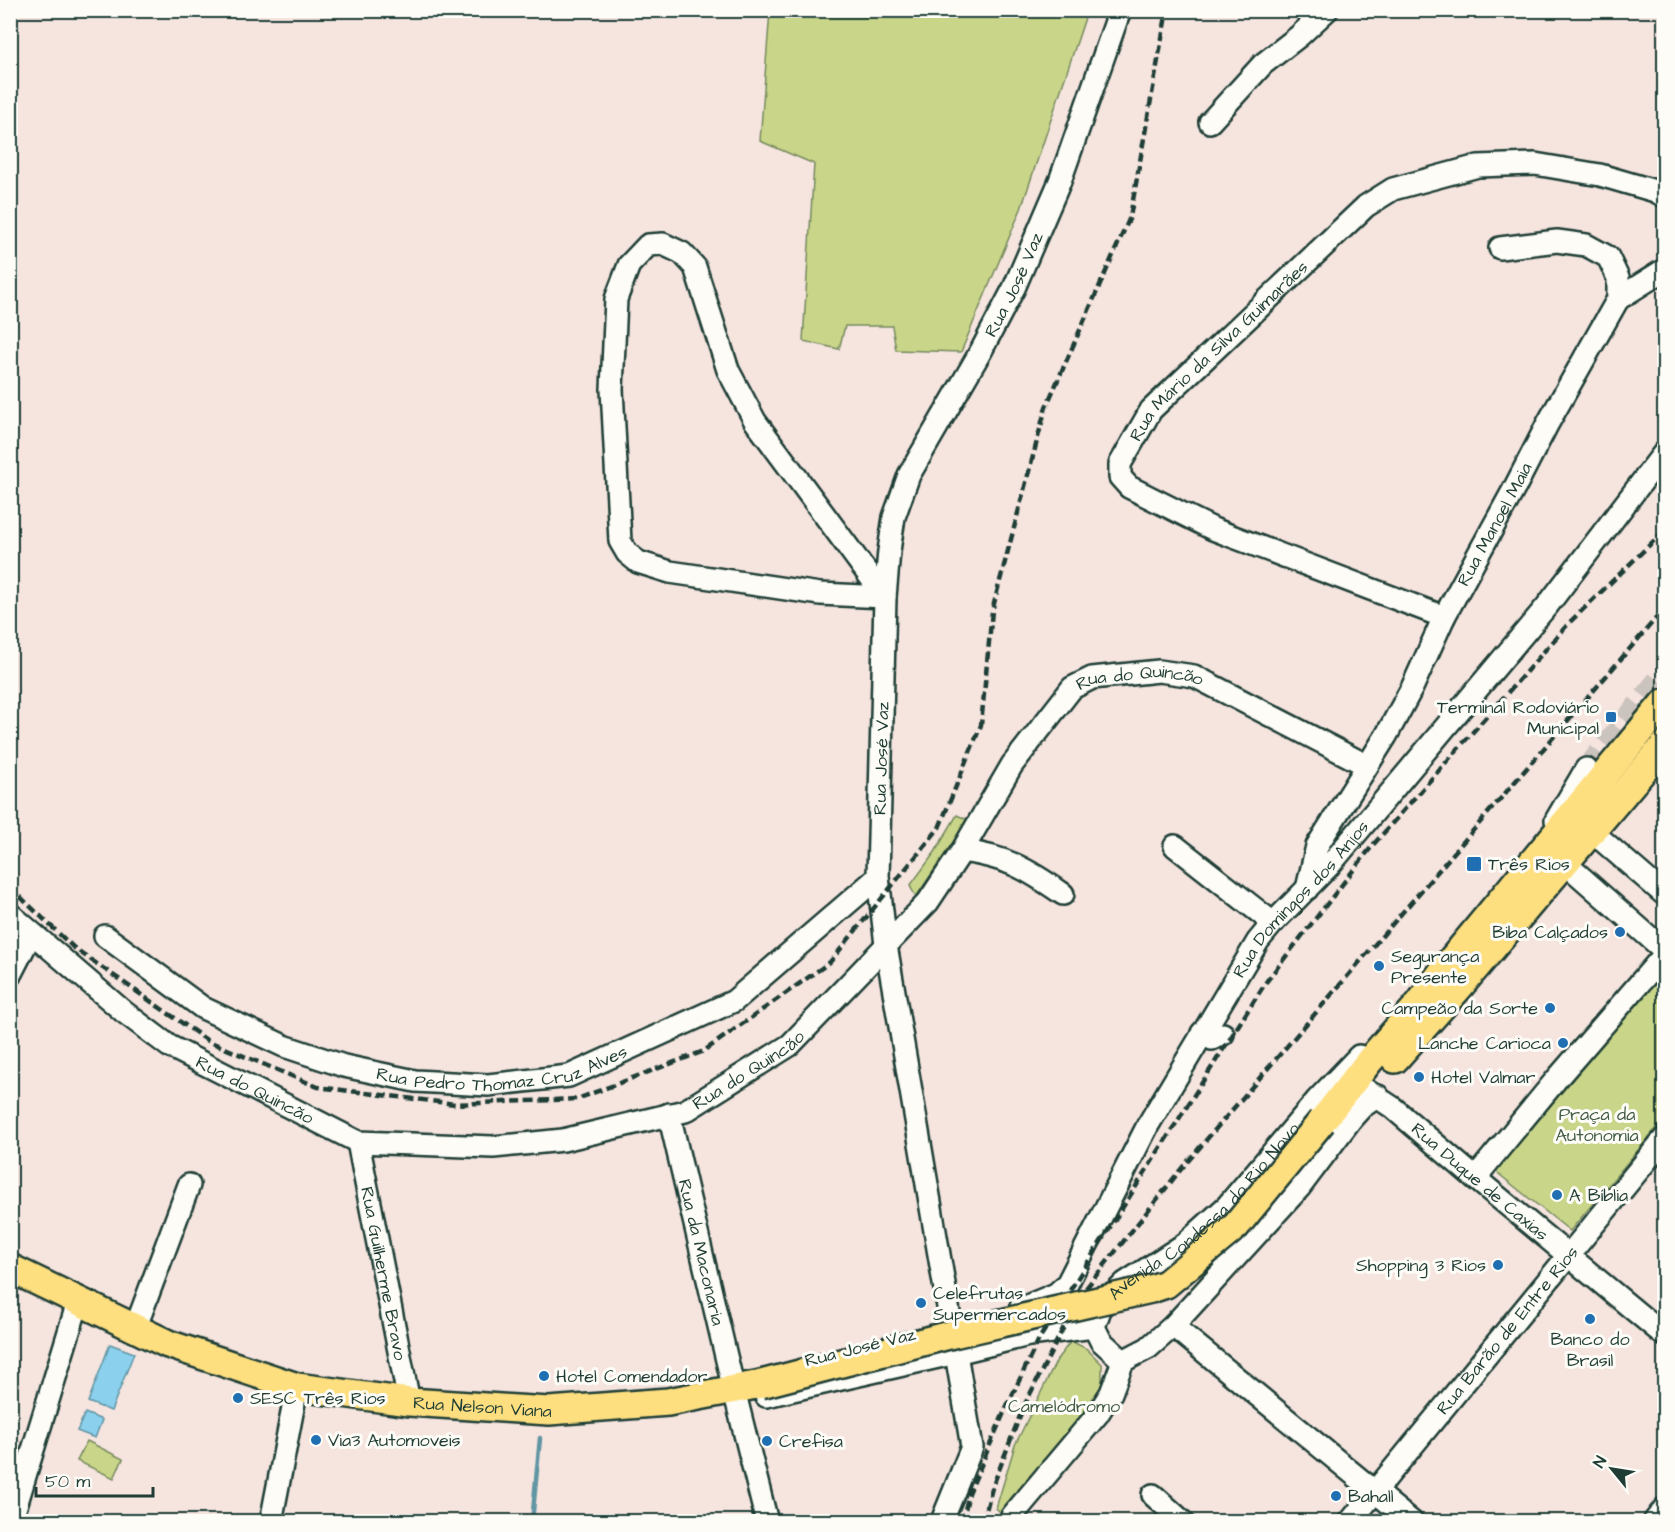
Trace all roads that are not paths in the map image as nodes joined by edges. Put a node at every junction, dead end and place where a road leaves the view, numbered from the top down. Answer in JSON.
{"nodes":[{"id":1,"x":1120,"y":10,"type":"edge"},
{"id":2,"x":1327,"y":10,"type":"edge"},
{"id":3,"x":1210,"y":122,"type":"dead end"},
{"id":4,"x":1665,"y":196,"type":"edge"},
{"id":5,"x":1500,"y":248,"type":"dead end"},
{"id":6,"x":1665,"y":270,"type":"edge"},
{"id":7,"x":1618,"y":299,"type":"junction"},
{"id":8,"x":1665,"y":453,"type":"edge"},
{"id":9,"x":885,"y":597,"type":"junction"},
{"id":10,"x":1444,"y":617,"type":"junction"},
{"id":11,"x":1665,"y":703,"type":"edge"},
{"id":12,"x":1665,"y":746,"type":"edge"},
{"id":13,"x":1366,"y":765,"type":"junction"},
{"id":14,"x":1586,"y":769,"type":"tunnel mouth"},
{"id":15,"x":1582,"y":823,"type":"junction"},
{"id":16,"x":1175,"y":846,"type":"dead end"},
{"id":17,"x":962,"y":850,"type":"junction"},
{"id":18,"x":1565,"y":863,"type":"junction"},
{"id":19,"x":1530,"y":866,"type":"junction"},
{"id":20,"x":878,"y":877,"type":"junction"},
{"id":21,"x":1307,"y":889,"type":"junction"},
{"id":22,"x":1063,"y":894,"type":"dead end"},
{"id":23,"x":1665,"y":894,"type":"edge"},
{"id":24,"x":10,"y":914,"type":"edge"},
{"id":25,"x":1273,"y":922,"type":"junction"},
{"id":26,"x":31,"y":934,"type":"junction"},
{"id":27,"x":105,"y":936,"type":"dead end"},
{"id":28,"x":886,"y":945,"type":"junction"},
{"id":29,"x":1665,"y":950,"type":"edge"},
{"id":30,"x":1665,"y":955,"type":"edge"},
{"id":31,"x":1445,"y":968,"type":"junction"},
{"id":32,"x":10,"y":975,"type":"edge"},
{"id":33,"x":1202,"y":1033,"type":"junction"},
{"id":34,"x":1223,"y":1034,"type":"dead end"},
{"id":35,"x":1360,"y":1094,"type":"junction"},
{"id":36,"x":669,"y":1114,"type":"junction"},
{"id":37,"x":1665,"y":1139,"type":"edge"},
{"id":38,"x":358,"y":1143,"type":"junction"},
{"id":39,"x":1475,"y":1178,"type":"junction"},
{"id":40,"x":189,"y":1185,"type":"dead end"},
{"id":41,"x":1569,"y":1254,"type":"junction"},
{"id":42,"x":10,"y":1269,"type":"edge"},
{"id":43,"x":1067,"y":1284,"type":"junction"},
{"id":44,"x":78,"y":1302,"type":"junction"},
{"id":45,"x":951,"y":1324,"type":"junction"},
{"id":46,"x":1173,"y":1326,"type":"junction"},
{"id":47,"x":1094,"y":1327,"type":"junction"},
{"id":48,"x":135,"y":1329,"type":"junction"},
{"id":49,"x":1665,"y":1335,"type":"edge"},
{"id":50,"x":956,"y":1353,"type":"junction"},
{"id":51,"x":1123,"y":1361,"type":"junction"},
{"id":52,"x":297,"y":1387,"type":"junction"},
{"id":53,"x":734,"y":1391,"type":"junction"},
{"id":54,"x":409,"y":1402,"type":"junction"},
{"id":55,"x":1375,"y":1491,"type":"junction"},
{"id":56,"x":1153,"y":1494,"type":"dead end"},
{"id":57,"x":1665,"y":1509,"type":"edge"},
{"id":58,"x":944,"y":1516,"type":"dead end"},
{"id":59,"x":11,"y":1521,"type":"edge"},
{"id":60,"x":271,"y":1521,"type":"edge"},
{"id":61,"x":767,"y":1521,"type":"edge"},
{"id":62,"x":1010,"y":1521,"type":"edge"},
{"id":63,"x":1183,"y":1521,"type":"edge"},
{"id":64,"x":1350,"y":1521,"type":"edge"},
{"id":65,"x":1412,"y":1521,"type":"edge"},
{"id":66,"x":1654,"y":1521,"type":"edge"}],
"edges":[{"from":1,"to":9,"type":"street","name":"Rua José Vaz"},
{"from":2,"to":3,"type":"street"},
{"from":4,"to":10,"type":"street","name":"Rua Mário da Silva Guimarães"},
{"from":5,"to":7,"type":"street"},
{"from":6,"to":7,"type":"street"},
{"from":7,"to":10,"type":"street","name":"Rua Manoel Maia"},
{"from":8,"to":21,"type":"street","name":"Rua Domingos dos Anjos"},
{"from":9,"to":9,"type":"street"},
{"from":9,"to":20,"type":"street","name":"Rua José Vaz"},
{"from":10,"to":13,"type":"street","name":"Rua Manoel Maia"},
{"from":11,"to":15,"type":"main road","name":"Avenida Condessa do Rio Novo"},
{"from":12,"to":15,"type":"main road","name":"Avenida Condessa do Rio Novo"},
{"from":13,"to":17,"type":"street","name":"Rua do Quincão"},
{"from":13,"to":21,"type":"street","name":"Rua Manoel Maia"},
{"from":14,"to":19,"type":"street"},
{"from":15,"to":18,"type":"main road","name":"Avenida Condessa do Rio Novo"},
{"from":15,"to":19,"type":"main road","name":"Avenida Condessa do Rio Novo"},
{"from":15,"to":23,"type":"street"},
{"from":16,"to":25,"type":"street"},
{"from":17,"to":22,"type":"street"},
{"from":17,"to":28,"type":"street","name":"Rua do Quincão"},
{"from":18,"to":19,"type":"street"},
{"from":18,"to":29,"type":"street"},
{"from":18,"to":35,"type":"main road","name":"Avenida Condessa do Rio Novo"},
{"from":19,"to":31,"type":"main road","name":"Avenida Condessa do Rio Novo"},
{"from":20,"to":27,"type":"street","name":"Rua Pedro Thomaz Cruz Alves"},
{"from":20,"to":28,"type":"street","name":"Rua José Vaz"},
{"from":21,"to":25,"type":"street","name":"Rua Domingos dos Anjos"},
{"from":24,"to":26,"type":"street","name":"Rua do Quincão"},
{"from":25,"to":33,"type":"street","name":"Rua Domingos dos Anjos"},
{"from":26,"to":32,"type":"street"},
{"from":26,"to":38,"type":"street","name":"Rua do Quincão"},
{"from":28,"to":36,"type":"street","name":"Rua do Quincão"},
{"from":28,"to":45,"type":"street","name":"Rua José Vaz"},
{"from":30,"to":39,"type":"street"},
{"from":31,"to":35,"type":"main road","name":"Avenida Condessa do Rio Novo"},
{"from":31,"to":47,"type":"street","name":"Avenida Condessa do Rio Novo"},
{"from":33,"to":34,"type":"street"},
{"from":33,"to":43,"type":"street","name":"Rua Domingos dos Anjos"},
{"from":35,"to":39,"type":"street","name":"Rua Duque de Caxias"},
{"from":35,"to":46,"type":"street","name":"Avenida Condessa do Rio Novo"},
{"from":35,"to":53,"type":"main road","name":"Rua Nelson Viana","bridge":true},
{"from":36,"to":38,"type":"street","name":"Rua do Quincão"},
{"from":36,"to":53,"type":"street","name":"Rua da Maconaria"},
{"from":37,"to":41,"type":"street","name":"Rua Barão de Entre Rios"},
{"from":38,"to":54,"type":"street","name":"Rua Guilherme Bravo"},
{"from":39,"to":41,"type":"street","name":"Rua Duque de Caxias"},
{"from":40,"to":48,"type":"street"},
{"from":41,"to":49,"type":"street","name":"Rua Duque de Caxias"},
{"from":41,"to":55,"type":"street","name":"Rua Barão de Entre Rios"},
{"from":42,"to":44,"type":"main road","name":"Rua Nelson Viana"},
{"from":43,"to":45,"type":"street"},
{"from":43,"to":47,"type":"street"},
{"from":44,"to":48,"type":"main road","name":"Rua Nelson Viana"},
{"from":44,"to":59,"type":"street"},
{"from":45,"to":50,"type":"street"},
{"from":45,"to":53,"type":"street","name":"Rua José Vaz"},
{"from":46,"to":51,"type":"street","name":"Avenida Condessa do Rio Novo"},
{"from":46,"to":55,"type":"street"},
{"from":47,"to":50,"type":"street"},
{"from":47,"to":51,"type":"street"},
{"from":48,"to":52,"type":"main road","name":"Rua Nelson Viana"},
{"from":50,"to":53,"type":"street"},
{"from":50,"to":58,"type":"street"},
{"from":51,"to":62,"type":"street"},
{"from":52,"to":54,"type":"main road","name":"Rua Nelson Viana"},
{"from":52,"to":60,"type":"street"},
{"from":53,"to":54,"type":"main road","name":"Rua Nelson Viana"},
{"from":53,"to":61,"type":"street","name":"Rua da Maconaria"},
{"from":55,"to":64,"type":"street","name":"Rua Barão de Entre Rios"},
{"from":55,"to":65,"type":"street"},
{"from":56,"to":63,"type":"street"},
{"from":57,"to":66,"type":"street"}]}
